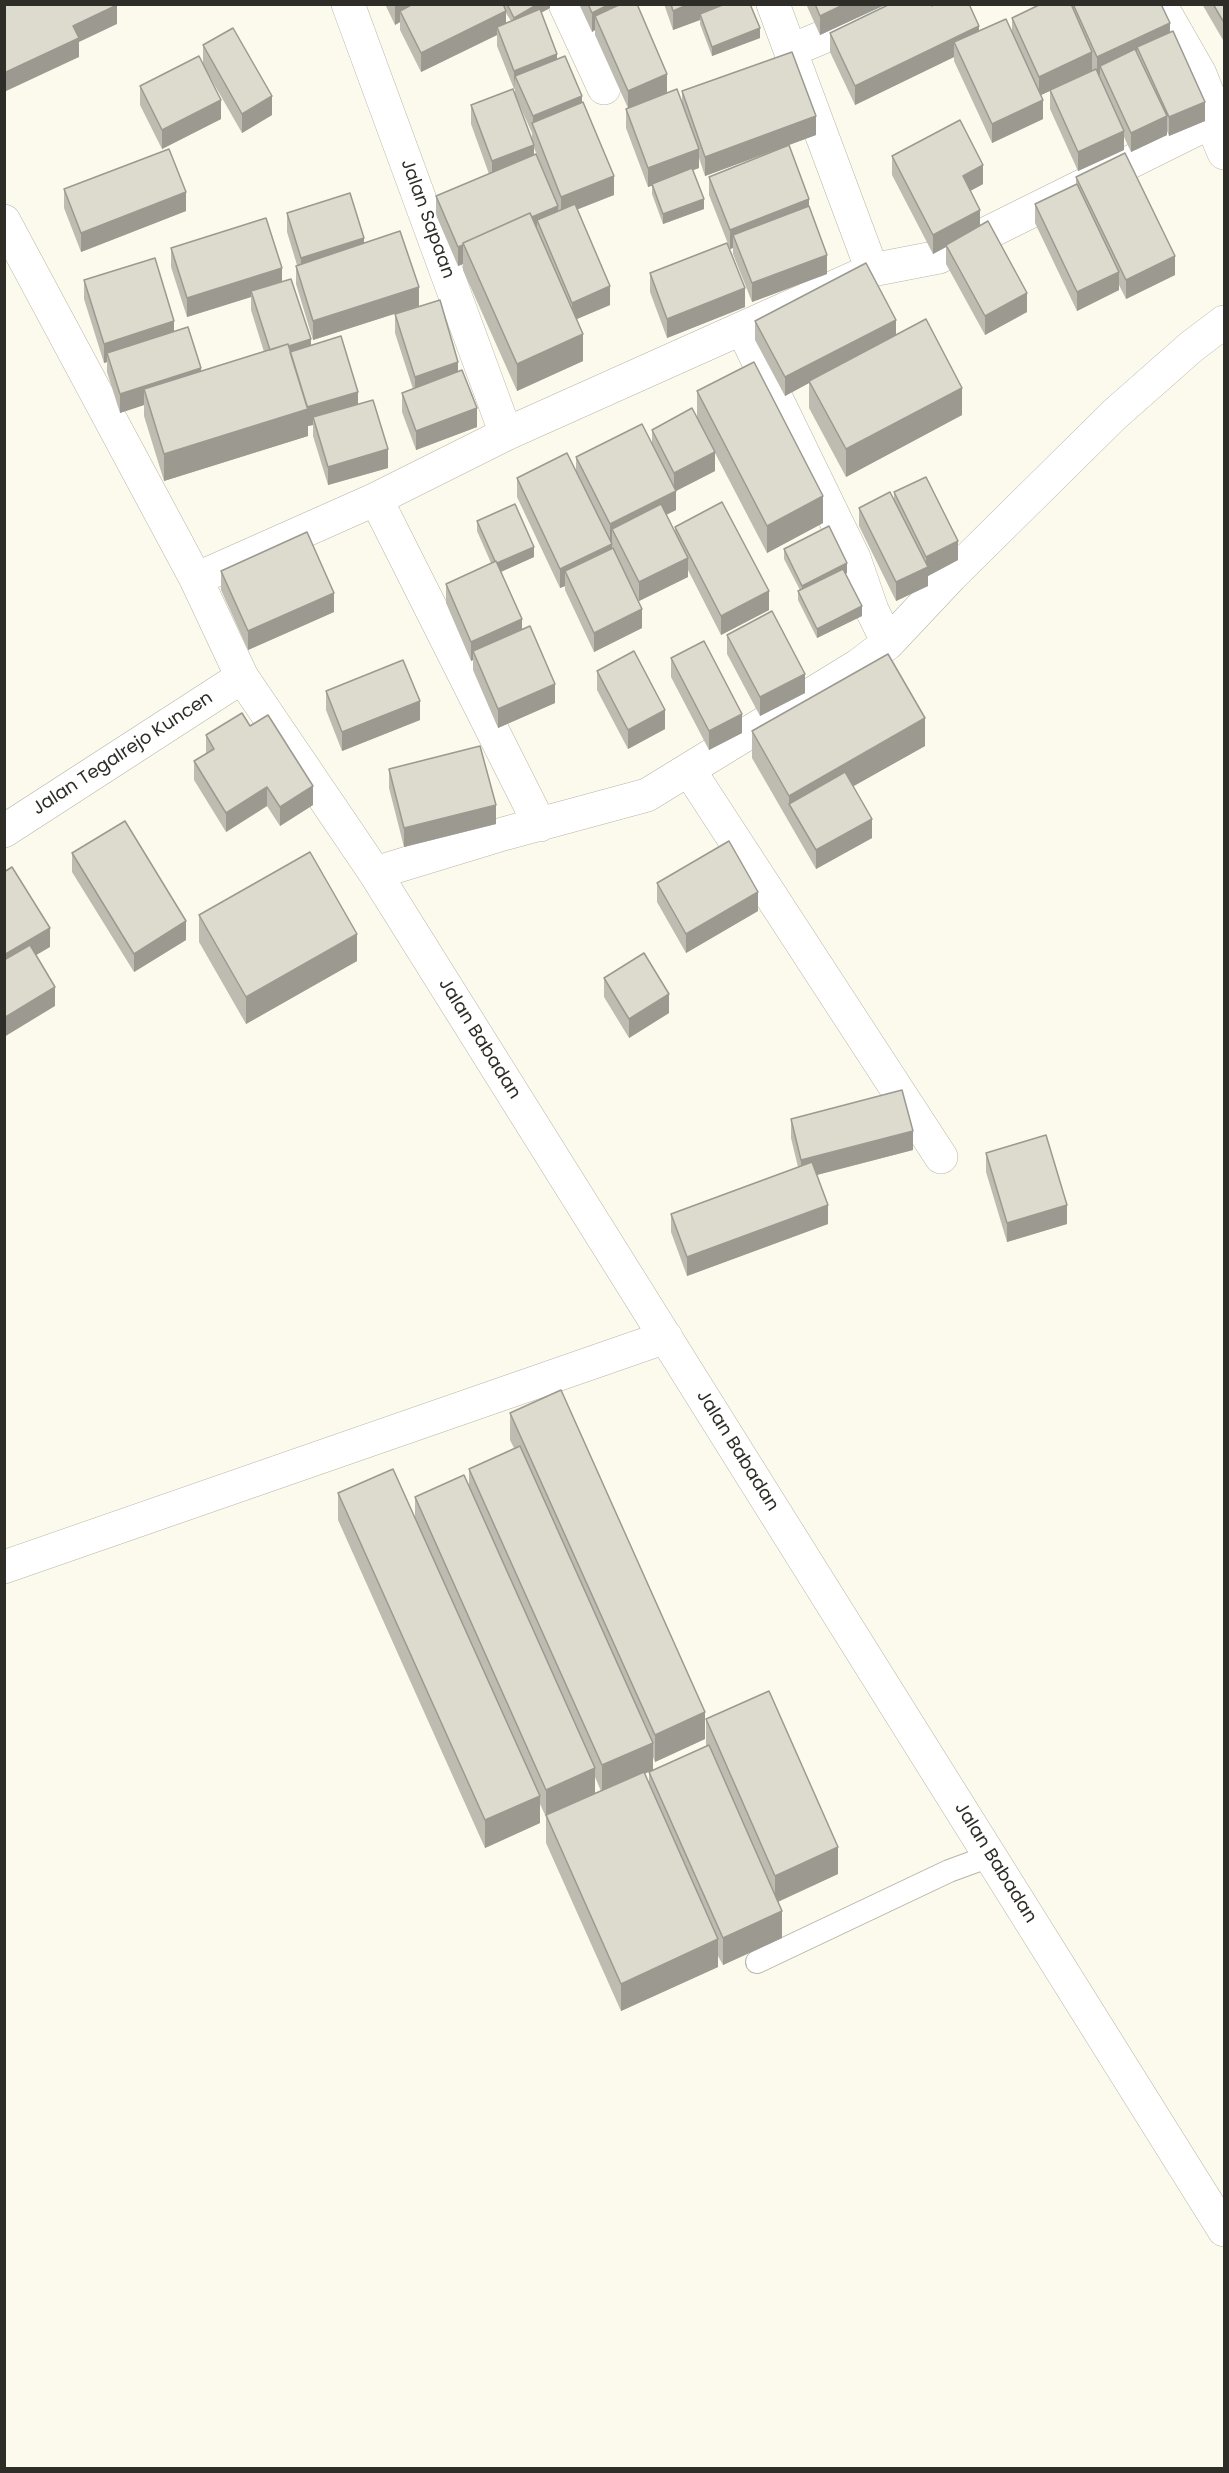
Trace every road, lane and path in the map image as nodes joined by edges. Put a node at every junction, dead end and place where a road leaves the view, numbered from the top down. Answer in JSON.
{"nodes":[{"id":1,"x":348,"y":4,"type":"edge"},
{"id":2,"x":565,"y":4,"type":"edge"},
{"id":3,"x":773,"y":4,"type":"edge"},
{"id":4,"x":902,"y":4,"type":"edge"},
{"id":5,"x":1160,"y":4,"type":"edge"},
{"id":6,"x":792,"y":50,"type":"junction"},
{"id":7,"x":604,"y":88,"type":"dead end"},
{"id":8,"x":1210,"y":123,"type":"junction"},
{"id":9,"x":1224,"y":153,"type":"edge"},
{"id":10,"x":4,"y":221,"type":"edge"},
{"id":11,"x":872,"y":270,"type":"junction"},
{"id":12,"x":1224,"y":322,"type":"edge"},
{"id":13,"x":743,"y":330,"type":"junction"},
{"id":14,"x":506,"y":434,"type":"junction"},
{"id":15,"x":376,"y":499,"type":"junction"},
{"id":16,"x":196,"y":579,"type":"junction"},
{"id":17,"x":888,"y":644,"type":"junction"},
{"id":18,"x":242,"y":676,"type":"junction"},
{"id":19,"x":688,"y":770,"type":"junction"},
{"id":20,"x":540,"y":825,"type":"junction"},
{"id":21,"x":4,"y":831,"type":"edge"},
{"id":22,"x":375,"y":873,"type":"junction"},
{"id":23,"x":941,"y":1157,"type":"dead end"},
{"id":24,"x":666,"y":1337,"type":"junction"},
{"id":25,"x":4,"y":1567,"type":"edge"},
{"id":26,"x":990,"y":1856,"type":"junction"},
{"id":27,"x":757,"y":1962,"type":"dead end"},
{"id":28,"x":1224,"y":2230,"type":"edge"}],
"edges":[{"from":1,"to":14,"type":"street","name":"Jalan Sapaan"},
{"from":2,"to":7,"type":"street"},
{"from":3,"to":6,"type":"street"},
{"from":4,"to":6,"type":"street"},
{"from":5,"to":8,"type":"street"},
{"from":6,"to":11,"type":"street"},
{"from":8,"to":9,"type":"street"},
{"from":8,"to":11,"type":"street"},
{"from":10,"to":16,"type":"street","name":"Jalan Babadan"},
{"from":11,"to":13,"type":"street"},
{"from":12,"to":17,"type":"street"},
{"from":13,"to":14,"type":"street"},
{"from":13,"to":17,"type":"street"},
{"from":14,"to":15,"type":"street"},
{"from":15,"to":16,"type":"street"},
{"from":15,"to":20,"type":"street"},
{"from":16,"to":18,"type":"street","name":"Jalan Babadan"},
{"from":17,"to":19,"type":"street"},
{"from":18,"to":21,"type":"street","name":"Jalan Tegalrejo Kuncen"},
{"from":18,"to":22,"type":"street","name":"Jalan Babadan"},
{"from":19,"to":20,"type":"street"},
{"from":19,"to":23,"type":"street"},
{"from":20,"to":22,"type":"street"},
{"from":22,"to":24,"type":"street","name":"Jalan Babadan"},
{"from":24,"to":25,"type":"street"},
{"from":24,"to":26,"type":"street","name":"Jalan Babadan"},
{"from":26,"to":27,"type":"lane"},
{"from":26,"to":28,"type":"street","name":"Jalan Babadan"}]}
